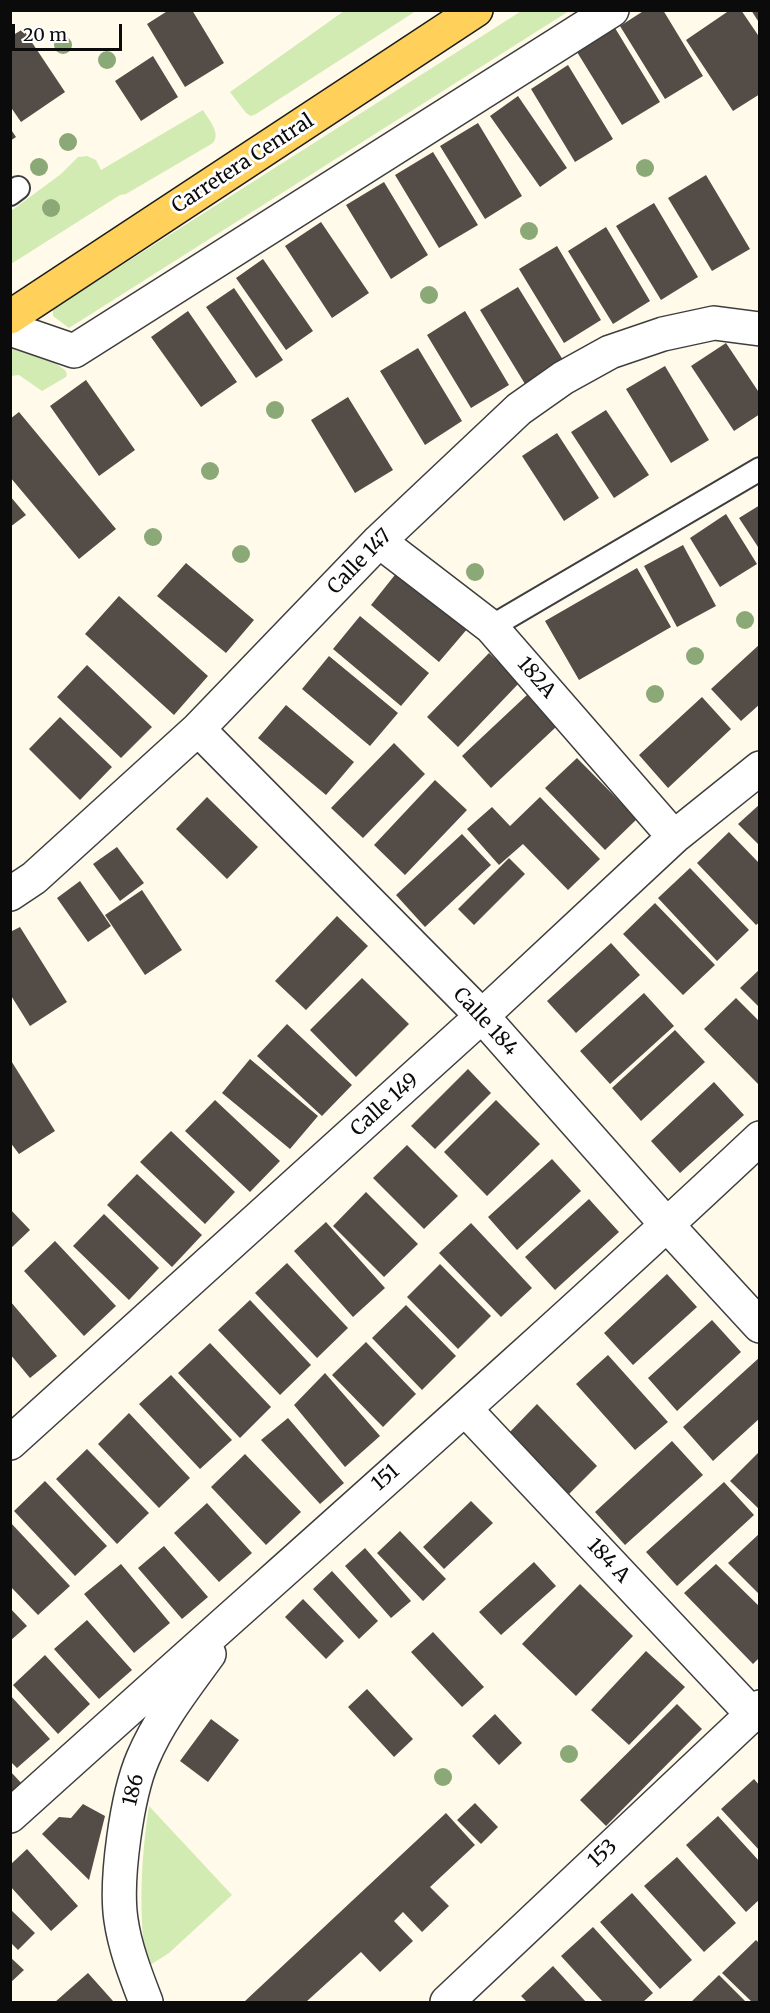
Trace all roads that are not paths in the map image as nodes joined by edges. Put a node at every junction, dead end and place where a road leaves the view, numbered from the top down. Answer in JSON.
{"nodes":[{"id":1,"x":476,"y":10,"type":"edge"},
{"id":2,"x":612,"y":10,"type":"edge"},
{"id":3,"x":10,"y":317,"type":"edge"},
{"id":4,"x":10,"y":329,"type":"edge"},
{"id":5,"x":759,"y":329,"type":"edge"},
{"id":6,"x":759,"y":469,"type":"edge"},
{"id":7,"x":379,"y":541,"type":"junction"},
{"id":8,"x":491,"y":627,"type":"junction"},
{"id":9,"x":198,"y":729,"type":"junction"},
{"id":10,"x":759,"y":768,"type":"edge"},
{"id":11,"x":674,"y":837,"type":"junction"},
{"id":12,"x":10,"y":894,"type":"edge"},
{"id":13,"x":482,"y":1016,"type":"junction"},
{"id":14,"x":759,"y":1138,"type":"edge"},
{"id":15,"x":667,"y":1225,"type":"junction"},
{"id":16,"x":759,"y":1326,"type":"edge"},
{"id":17,"x":465,"y":1409,"type":"junction"},
{"id":18,"x":10,"y":1443,"type":"edge"},
{"id":19,"x":244,"y":1604,"type":"junction"},
{"id":20,"x":756,"y":1710,"type":"edge"},
{"id":21,"x":10,"y":1816,"type":"edge"},
{"id":22,"x":147,"y":2002,"type":"edge"},
{"id":23,"x":447,"y":2002,"type":"edge"}],
"edges":[{"from":1,"to":3,"type":"main road","name":"Carretera Central"},
{"from":2,"to":4,"type":"street"},
{"from":5,"to":7,"type":"street","name":"Calle 147"},
{"from":6,"to":8,"type":"lane"},
{"from":7,"to":8,"type":"street","name":"182А"},
{"from":7,"to":9,"type":"street","name":"Calle 147"},
{"from":8,"to":11,"type":"street","name":"182А"},
{"from":9,"to":12,"type":"street","name":"Calle 147"},
{"from":9,"to":13,"type":"street","name":"Calle 184"},
{"from":10,"to":11,"type":"street","name":"Calle 149"},
{"from":11,"to":13,"type":"street","name":"Calle 149"},
{"from":13,"to":15,"type":"street","name":"Calle 184"},
{"from":13,"to":18,"type":"street","name":"Calle 149"},
{"from":14,"to":15,"type":"street","name":"151"},
{"from":15,"to":16,"type":"street","name":"Calle 184"},
{"from":15,"to":17,"type":"street","name":"151"},
{"from":17,"to":19,"type":"street","name":"151"},
{"from":17,"to":20,"type":"street","name":"184 A"},
{"from":19,"to":21,"type":"street","name":"151"},
{"from":19,"to":22,"type":"street","name":"186"},
{"from":20,"to":23,"type":"street","name":"153"}]}
